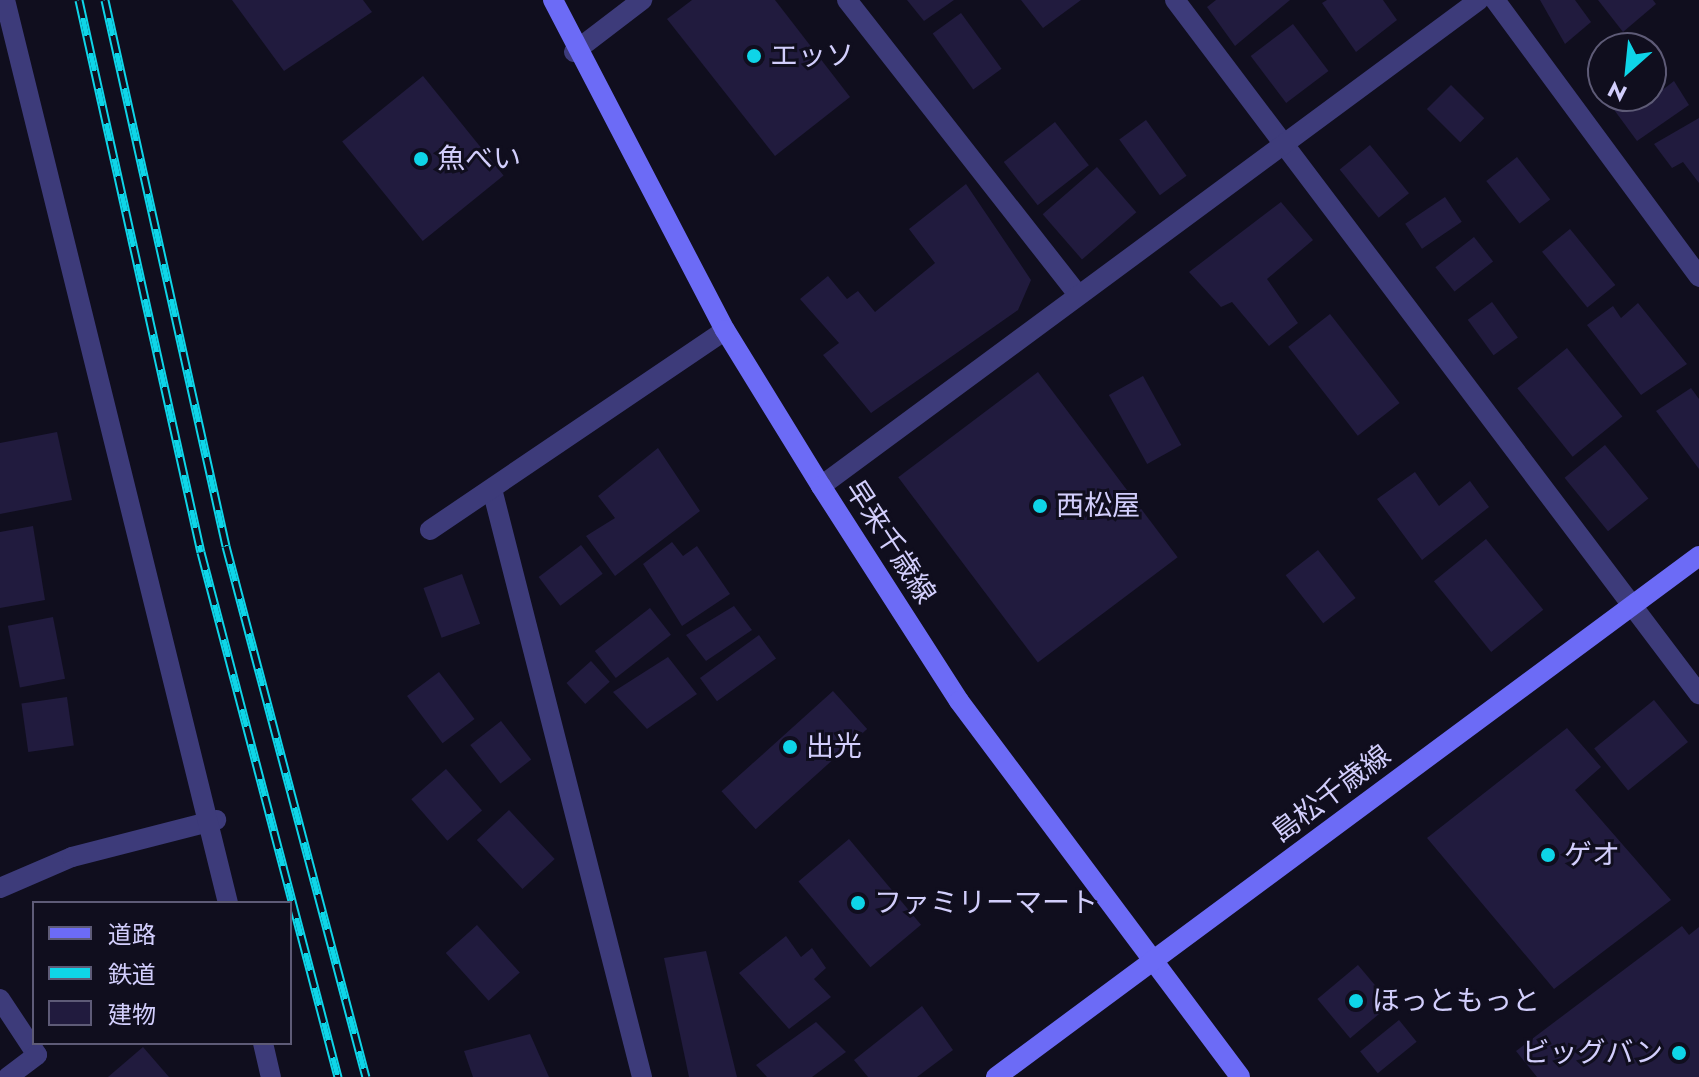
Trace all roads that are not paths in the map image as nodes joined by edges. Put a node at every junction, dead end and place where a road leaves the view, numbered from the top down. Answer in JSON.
{"nodes":[{"id":1,"x":5,"y":0,"type":"edge"},
{"id":2,"x":553,"y":0,"type":"edge"},
{"id":3,"x":642,"y":0,"type":"edge"},
{"id":4,"x":847,"y":0,"type":"edge"},
{"id":5,"x":1175,"y":0,"type":"edge"},
{"id":6,"x":1479,"y":0,"type":"edge"},
{"id":7,"x":1495,"y":0,"type":"edge"},
{"id":8,"x":574,"y":52,"type":"junction"},
{"id":9,"x":1283,"y":145,"type":"junction"},
{"id":10,"x":1699,"y":277,"type":"edge"},
{"id":11,"x":1078,"y":295,"type":"junction"},
{"id":12,"x":725,"y":330,"type":"junction"},
{"id":13,"x":821,"y":486,"type":"junction"},
{"id":14,"x":492,"y":489,"type":"junction"},
{"id":15,"x":430,"y":530,"type":"dead end"},
{"id":16,"x":1699,"y":556,"type":"edge"},
{"id":17,"x":1632,"y":605,"type":"junction"},
{"id":18,"x":1699,"y":694,"type":"edge"},
{"id":19,"x":212,"y":822,"type":"junction"},
{"id":20,"x":0,"y":888,"type":"edge"},
{"id":21,"x":228,"y":901,"type":"edge"},
{"id":22,"x":1153,"y":958,"type":"junction"},
{"id":23,"x":0,"y":999,"type":"edge"},
{"id":24,"x":263,"y":1045,"type":"edge"},
{"id":25,"x":8,"y":1077,"type":"edge"},
{"id":26,"x":271,"y":1077,"type":"edge"},
{"id":27,"x":642,"y":1077,"type":"edge"},
{"id":28,"x":996,"y":1077,"type":"edge"},
{"id":29,"x":1240,"y":1077,"type":"edge"}],
"edges":[{"from":1,"to":19,"type":"street"},
{"from":2,"to":8,"type":"main road","name":"早来千歳線"},
{"from":3,"to":8,"type":"street"},
{"from":4,"to":11,"type":"street"},
{"from":5,"to":9,"type":"street"},
{"from":6,"to":9,"type":"street"},
{"from":7,"to":10,"type":"street"},
{"from":8,"to":12,"type":"main road","name":"早来千歳線"},
{"from":9,"to":11,"type":"street"},
{"from":9,"to":17,"type":"street"},
{"from":11,"to":13,"type":"street"},
{"from":12,"to":13,"type":"main road","name":"早来千歳線"},
{"from":12,"to":14,"type":"street"},
{"from":13,"to":22,"type":"main road","name":"早来千歳線"},
{"from":14,"to":15,"type":"street"},
{"from":14,"to":27,"type":"street"},
{"from":16,"to":17,"type":"main road","name":"島松千歳線"},
{"from":17,"to":18,"type":"street"},
{"from":17,"to":22,"type":"main road","name":"島松千歳線"},
{"from":19,"to":20,"type":"street"},
{"from":19,"to":21,"type":"street"},
{"from":22,"to":28,"type":"main road","name":"島松千歳線"},
{"from":22,"to":29,"type":"main road","name":"早来千歳線"},
{"from":23,"to":25,"type":"street"},
{"from":24,"to":26,"type":"street"}]}
